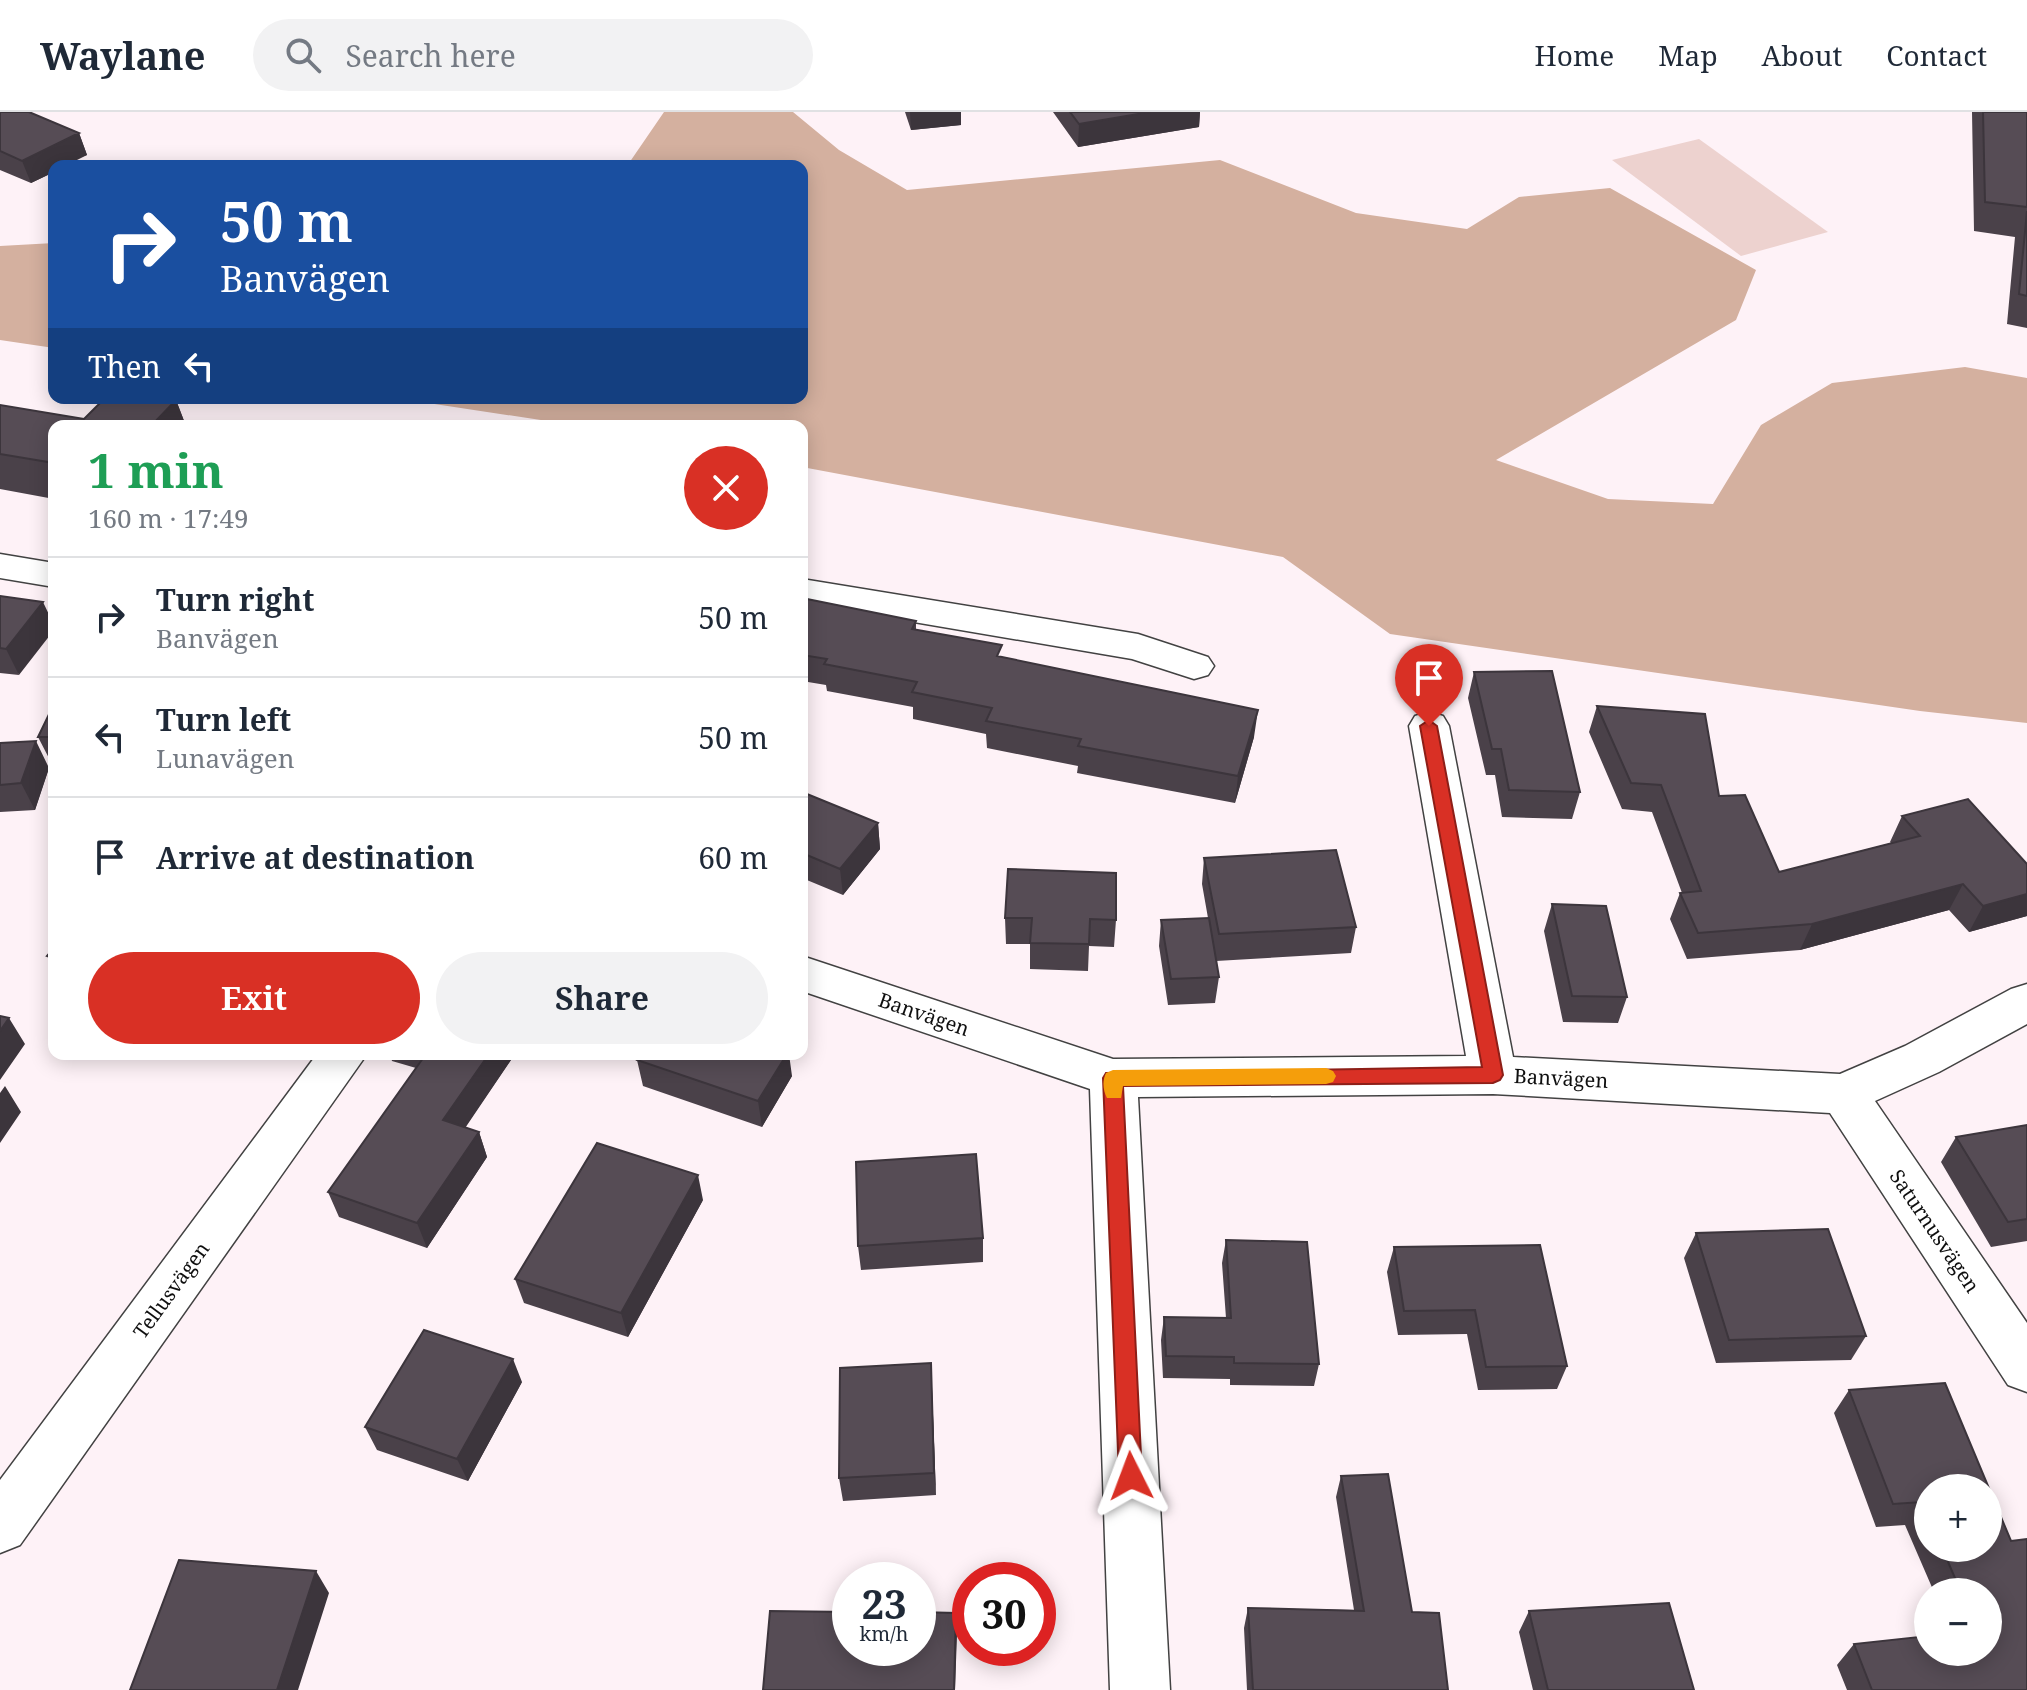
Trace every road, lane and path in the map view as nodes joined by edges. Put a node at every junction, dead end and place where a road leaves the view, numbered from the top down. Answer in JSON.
{"nodes":[{"id":1,"x":0,"y":566,"type":"edge"},
{"id":2,"x":48,"y":574,"type":"edge"},
{"id":3,"x":808,"y":592,"type":"edge"},
{"id":4,"x":1194,"y":666,"type":"dead end"},
{"id":5,"x":1429,"y":726,"type":"dead end"},
{"id":6,"x":808,"y":975,"type":"edge"},
{"id":7,"x":2027,"y":1002,"type":"edge"},
{"id":8,"x":339,"y":1060,"type":"edge"},
{"id":9,"x":1493,"y":1075,"type":"junction"},
{"id":10,"x":1113,"y":1078,"type":"junction"},
{"id":11,"x":1844,"y":1094,"type":"junction"},
{"id":12,"x":2027,"y":1368,"type":"edge"},
{"id":13,"x":0,"y":1526,"type":"edge"},
{"id":14,"x":1140,"y":1690,"type":"edge"}],
"edges":[{"from":1,"to":2,"type":"street"},
{"from":3,"to":4,"type":"street"},
{"from":5,"to":9,"type":"street"},
{"from":6,"to":10,"type":"street","name":"Banvägen"},
{"from":7,"to":11,"type":"street","name":"Banvägen"},
{"from":8,"to":13,"type":"street","name":"Tellusvägen"},
{"from":9,"to":10,"type":"street","name":"Banvägen"},
{"from":9,"to":11,"type":"street","name":"Banvägen"},
{"from":10,"to":14,"type":"street"},
{"from":11,"to":12,"type":"street","name":"Saturnusvägen"}]}
